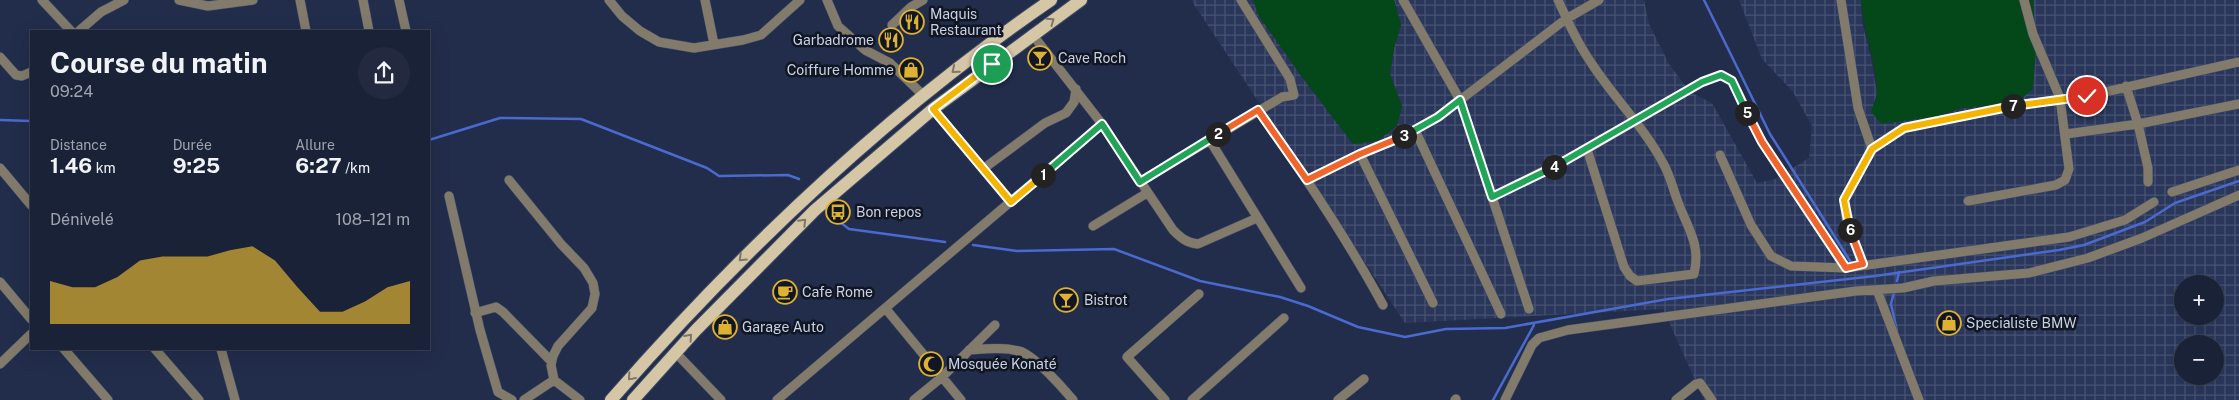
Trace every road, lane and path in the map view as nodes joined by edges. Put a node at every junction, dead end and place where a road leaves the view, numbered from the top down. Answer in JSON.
{"nodes":[{"id":1,"x":124,"y":0,"type":"edge"},
{"id":2,"x":179,"y":0,"type":"edge"},
{"id":3,"x":252,"y":0,"type":"edge"},
{"id":4,"x":300,"y":0,"type":"edge"},
{"id":5,"x":363,"y":0,"type":"edge"},
{"id":6,"x":399,"y":0,"type":"edge"},
{"id":7,"x":609,"y":0,"type":"edge"},
{"id":8,"x":706,"y":0,"type":"edge"},
{"id":9,"x":800,"y":0,"type":"edge"},
{"id":10,"x":827,"y":0,"type":"edge"},
{"id":11,"x":923,"y":0,"type":"edge"},
{"id":12,"x":1051,"y":0,"type":"edge"},
{"id":13,"x":1081,"y":0,"type":"edge"},
{"id":14,"x":1241,"y":0,"type":"edge"},
{"id":15,"x":1403,"y":0,"type":"edge"},
{"id":16,"x":1558,"y":0,"type":"edge"},
{"id":17,"x":1599,"y":0,"type":"edge"},
{"id":18,"x":1841,"y":0,"type":"edge"},
{"id":19,"x":2024,"y":0,"type":"edge"},
{"id":20,"x":47,"y":2,"type":"edge"},
{"id":21,"x":194,"y":2,"type":"edge"},
{"id":22,"x":1566,"y":19,"type":"junction"},
{"id":23,"x":892,"y":26,"type":"dead end"},
{"id":24,"x":70,"y":30,"type":"edge"},
{"id":25,"x":80,"y":30,"type":"edge"},
{"id":26,"x":306,"y":30,"type":"edge"},
{"id":27,"x":369,"y":30,"type":"edge"},
{"id":28,"x":406,"y":30,"type":"edge"},
{"id":29,"x":1032,"y":34,"type":"junction"},
{"id":30,"x":714,"y":44,"type":"junction"},
{"id":31,"x":0,"y":57,"type":"edge"},
{"id":32,"x":2239,"y":62,"type":"edge"},
{"id":33,"x":30,"y":72,"type":"edge"},
{"id":34,"x":2126,"y":86,"type":"junction"},
{"id":35,"x":1076,"y":89,"type":"junction"},
{"id":36,"x":924,"y":96,"type":"junction"},
{"id":37,"x":2060,"y":98,"type":"junction"},
{"id":38,"x":1460,"y":100,"type":"junction"},
{"id":39,"x":2239,"y":104,"type":"edge"},
{"id":40,"x":933,"y":109,"type":"junction"},
{"id":41,"x":1258,"y":110,"type":"junction"},
{"id":42,"x":1635,"y":120,"type":"junction"},
{"id":43,"x":1102,"y":124,"type":"junction"},
{"id":44,"x":2138,"y":124,"type":"junction"},
{"id":45,"x":1415,"y":130,"type":"junction"},
{"id":46,"x":2066,"y":134,"type":"junction"},
{"id":47,"x":1209,"y":139,"type":"junction"},
{"id":48,"x":1587,"y":149,"type":"junction"},
{"id":49,"x":1872,"y":149,"type":"junction"},
{"id":50,"x":1360,"y":154,"type":"junction"},
{"id":51,"x":1720,"y":155,"type":"dead end"},
{"id":52,"x":0,"y":168,"type":"edge"},
{"id":53,"x":983,"y":168,"type":"junction"},
{"id":54,"x":2239,"y":170,"type":"edge"},
{"id":55,"x":510,"y":180,"type":"dead end"},
{"id":56,"x":1307,"y":180,"type":"junction"},
{"id":57,"x":1140,"y":182,"type":"junction"},
{"id":58,"x":2148,"y":182,"type":"dead end"},
{"id":59,"x":2172,"y":192,"type":"dead end"},
{"id":60,"x":1147,"y":193,"type":"junction"},
{"id":61,"x":2239,"y":195,"type":"edge"},
{"id":62,"x":448,"y":196,"type":"dead end"},
{"id":63,"x":1492,"y":197,"type":"junction"},
{"id":64,"x":1968,"y":201,"type":"dead end"},
{"id":65,"x":1011,"y":202,"type":"junction"},
{"id":66,"x":2154,"y":202,"type":"dead end"},
{"id":67,"x":30,"y":204,"type":"edge"},
{"id":68,"x":1257,"y":218,"type":"junction"},
{"id":69,"x":1093,"y":226,"type":"dead end"},
{"id":70,"x":1863,"y":264,"type":"junction"},
{"id":71,"x":1846,"y":268,"type":"junction"},
{"id":72,"x":0,"y":282,"type":"edge"},
{"id":73,"x":1301,"y":288,"type":"dead end"},
{"id":74,"x":1877,"y":290,"type":"junction"},
{"id":75,"x":1199,"y":294,"type":"dead end"},
{"id":76,"x":1433,"y":303,"type":"dead end"},
{"id":77,"x":1382,"y":305,"type":"dead end"},
{"id":78,"x":886,"y":309,"type":"junction"},
{"id":79,"x":1529,"y":309,"type":"dead end"},
{"id":80,"x":475,"y":313,"type":"junction"},
{"id":81,"x":1501,"y":314,"type":"dead end"},
{"id":82,"x":30,"y":318,"type":"edge"},
{"id":83,"x":1284,"y":318,"type":"dead end"},
{"id":84,"x":995,"y":325,"type":"dead end"},
{"id":85,"x":30,"y":335,"type":"edge"},
{"id":86,"x":65,"y":350,"type":"edge"},
{"id":87,"x":156,"y":350,"type":"edge"},
{"id":88,"x":221,"y":350,"type":"edge"},
{"id":89,"x":969,"y":350,"type":"junction"},
{"id":90,"x":675,"y":352,"type":"junction"},
{"id":91,"x":552,"y":361,"type":"junction"},
{"id":92,"x":0,"y":364,"type":"edge"},
{"id":93,"x":942,"y":377,"type":"junction"},
{"id":94,"x":1364,"y":379,"type":"dead end"},
{"id":95,"x":230,"y":380,"type":"junction"},
{"id":96,"x":554,"y":380,"type":"junction"},
{"id":97,"x":108,"y":400,"type":"edge"},
{"id":98,"x":199,"y":400,"type":"edge"},
{"id":99,"x":230,"y":400,"type":"edge"},
{"id":100,"x":235,"y":400,"type":"edge"},
{"id":101,"x":512,"y":400,"type":"edge"},
{"id":102,"x":524,"y":400,"type":"edge"},
{"id":103,"x":580,"y":400,"type":"edge"},
{"id":104,"x":611,"y":400,"type":"edge"},
{"id":105,"x":633,"y":400,"type":"edge"},
{"id":106,"x":722,"y":400,"type":"edge"},
{"id":107,"x":777,"y":400,"type":"edge"},
{"id":108,"x":914,"y":400,"type":"edge"},
{"id":109,"x":960,"y":400,"type":"edge"},
{"id":110,"x":1073,"y":400,"type":"edge"},
{"id":111,"x":1165,"y":400,"type":"edge"},
{"id":112,"x":1192,"y":400,"type":"edge"},
{"id":113,"x":1338,"y":400,"type":"edge"},
{"id":114,"x":1505,"y":400,"type":"edge"},
{"id":115,"x":1676,"y":400,"type":"edge"},
{"id":116,"x":1712,"y":400,"type":"edge"},
{"id":117,"x":1919,"y":400,"type":"edge"}],
"edges":[{"from":1,"to":25,"type":"street"},
{"from":2,"to":21,"type":"street"},
{"from":3,"to":21,"type":"street"},
{"from":4,"to":26,"type":"street"},
{"from":5,"to":27,"type":"street"},
{"from":6,"to":28,"type":"street"},
{"from":7,"to":30,"type":"street"},
{"from":8,"to":30,"type":"street"},
{"from":9,"to":30,"type":"street"},
{"from":10,"to":36,"type":"street"},
{"from":11,"to":23,"type":"street"},
{"from":12,"to":36,"type":"main road","one_way":true},
{"from":29,"to":13,"type":"main road","one_way":true},
{"from":14,"to":41,"type":"street"},
{"from":15,"to":38,"type":"street"},
{"from":16,"to":22,"type":"street"},
{"from":17,"to":22,"type":"street"},
{"from":18,"to":49,"type":"street"},
{"from":19,"to":37,"type":"street"},
{"from":20,"to":24,"type":"street"},
{"from":22,"to":38,"type":"street"},
{"from":22,"to":42,"type":"street"},
{"from":29,"to":35,"type":"street"},
{"from":29,"to":40,"type":"main road"},
{"from":31,"to":33,"type":"street"},
{"from":32,"to":34,"type":"street"},
{"from":34,"to":37,"type":"street"},
{"from":34,"to":44,"type":"street"},
{"from":35,"to":43,"type":"street"},
{"from":35,"to":53,"type":"street"},
{"from":36,"to":104,"type":"main road","one_way":true},
{"from":37,"to":46,"type":"street"},
{"from":37,"to":49,"type":"street"},
{"from":38,"to":45,"type":"street"},
{"from":38,"to":63,"type":"street"},
{"from":39,"to":44,"type":"street"},
{"from":40,"to":53,"type":"street"},
{"from":90,"to":40,"type":"main road","one_way":true},
{"from":41,"to":47,"type":"street"},
{"from":41,"to":56,"type":"street"},
{"from":42,"to":48,"type":"street"},
{"from":42,"to":48,"type":"street"},
{"from":42,"to":71,"type":"street"},
{"from":43,"to":57,"type":"street"},
{"from":43,"to":65,"type":"street"},
{"from":44,"to":46,"type":"street"},
{"from":44,"to":58,"type":"street"},
{"from":45,"to":50,"type":"street"},
{"from":45,"to":81,"type":"street"},
{"from":46,"to":64,"type":"street"},
{"from":47,"to":57,"type":"street"},
{"from":47,"to":68,"type":"street"},
{"from":48,"to":63,"type":"street"},
{"from":49,"to":70,"type":"street"},
{"from":50,"to":56,"type":"street"},
{"from":50,"to":76,"type":"street"},
{"from":51,"to":71,"type":"street"},
{"from":52,"to":67,"type":"street"},
{"from":53,"to":65,"type":"street"},
{"from":54,"to":59,"type":"street"},
{"from":55,"to":91,"type":"street"},
{"from":56,"to":77,"type":"street"},
{"from":57,"to":60,"type":"street"},
{"from":60,"to":68,"type":"street"},
{"from":60,"to":69,"type":"street"},
{"from":61,"to":74,"type":"street"},
{"from":62,"to":80,"type":"street"},
{"from":63,"to":79,"type":"street"},
{"from":65,"to":78,"type":"street"},
{"from":66,"to":70,"type":"street"},
{"from":68,"to":73,"type":"street"},
{"from":70,"to":71,"type":"street"},
{"from":72,"to":82,"type":"street"},
{"from":74,"to":114,"type":"street"},
{"from":74,"to":117,"type":"street"},
{"from":75,"to":111,"type":"street"},
{"from":78,"to":93,"type":"street"},
{"from":78,"to":107,"type":"street"},
{"from":80,"to":91,"type":"street"},
{"from":80,"to":101,"type":"street"},
{"from":83,"to":112,"type":"street"},
{"from":84,"to":89,"type":"street"},
{"from":85,"to":92,"type":"street"},
{"from":86,"to":97,"type":"street"},
{"from":87,"to":98,"type":"street"},
{"from":88,"to":95,"type":"street"},
{"from":89,"to":93,"type":"street"},
{"from":89,"to":110,"type":"street"},
{"from":90,"to":105,"type":"main road"},
{"from":90,"to":106,"type":"street"},
{"from":91,"to":96,"type":"street"},
{"from":93,"to":108,"type":"street"},
{"from":93,"to":109,"type":"street"},
{"from":94,"to":113,"type":"street"},
{"from":95,"to":99,"type":"street"},
{"from":95,"to":100,"type":"street"},
{"from":96,"to":102,"type":"street"},
{"from":96,"to":103,"type":"street"},
{"from":115,"to":116,"type":"street"}]}
